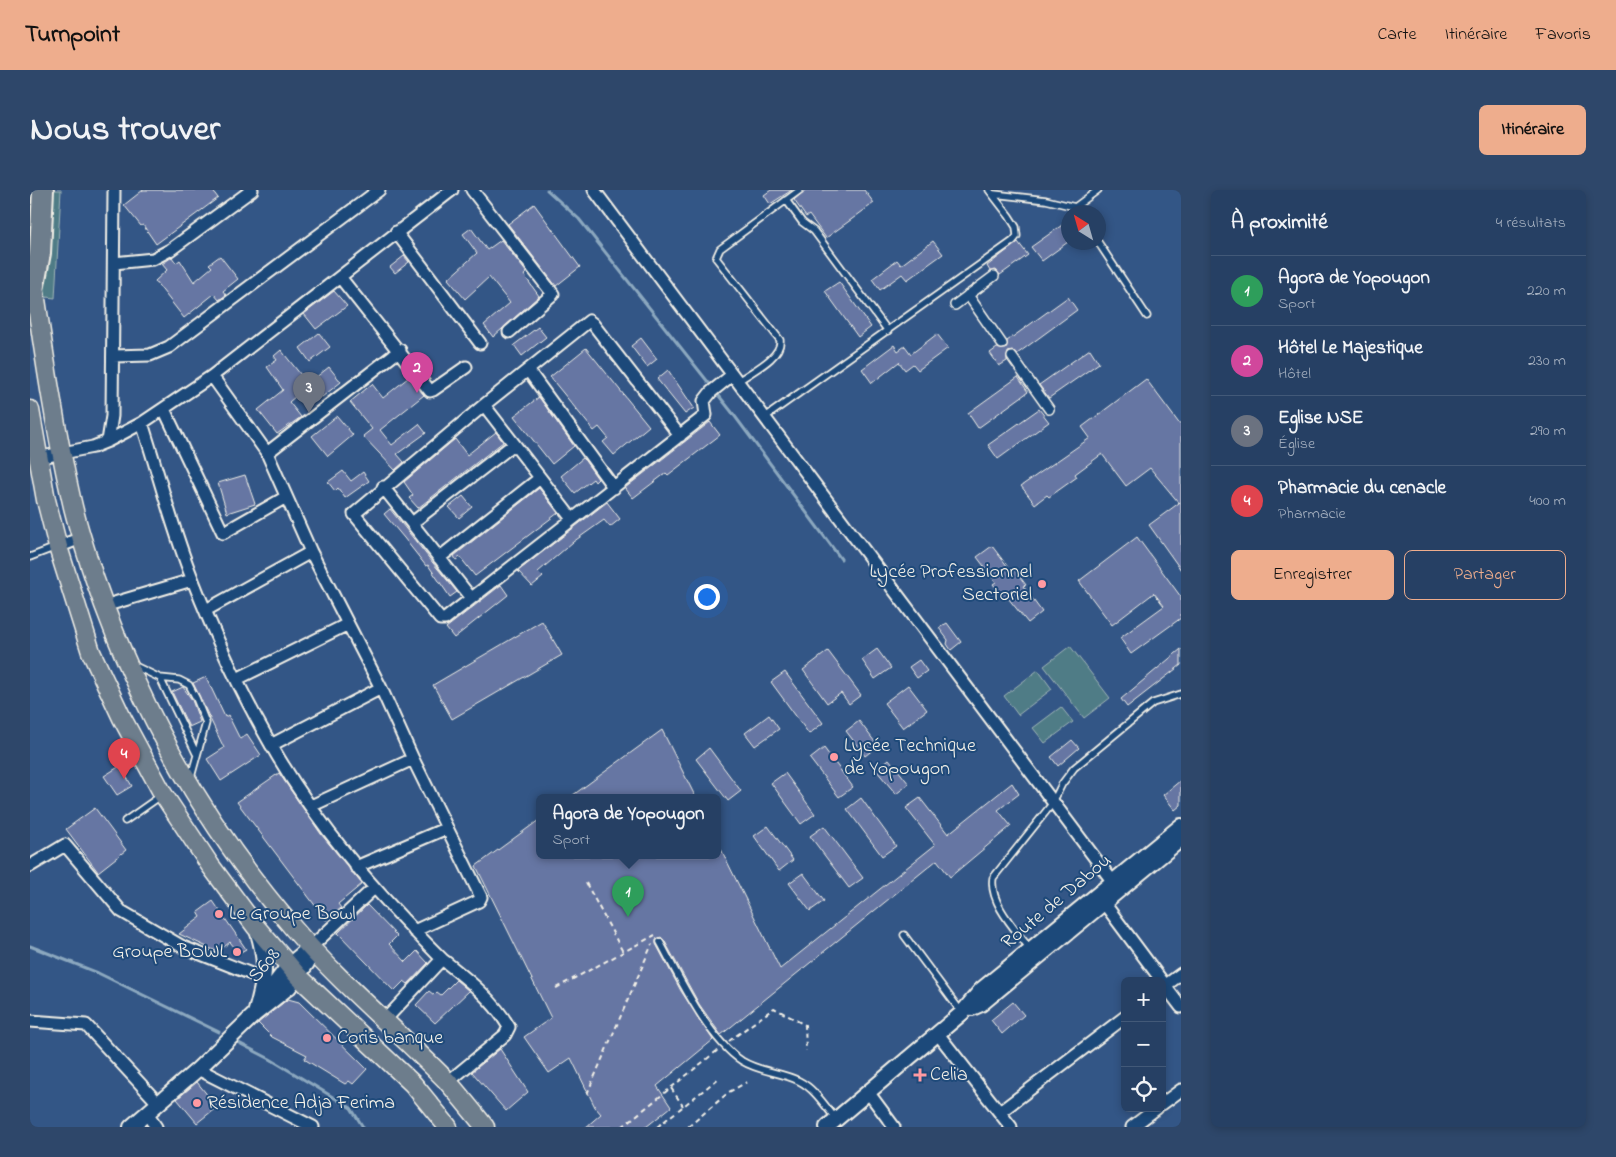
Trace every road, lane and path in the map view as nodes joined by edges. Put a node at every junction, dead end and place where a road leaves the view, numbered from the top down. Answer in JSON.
{"nodes":[{"id":1,"x":43,"y":190,"type":"edge"},
{"id":2,"x":252,"y":190,"type":"edge"},
{"id":3,"x":379,"y":190,"type":"edge"},
{"id":4,"x":452,"y":190,"type":"edge"},
{"id":5,"x":472,"y":190,"type":"edge"},
{"id":6,"x":594,"y":190,"type":"edge"},
{"id":7,"x":800,"y":190,"type":"edge"},
{"id":8,"x":1098,"y":190,"type":"edge"},
{"id":9,"x":116,"y":191,"type":"edge"},
{"id":10,"x":991,"y":192,"type":"edge"},
{"id":11,"x":786,"y":200,"type":"junction"},
{"id":12,"x":1062,"y":205,"type":"edge"},
{"id":13,"x":1082,"y":205,"type":"edge"},
{"id":14,"x":396,"y":232,"type":"junction"},
{"id":15,"x":1103,"y":250,"type":"edge"},
{"id":16,"x":30,"y":261,"type":"edge"},
{"id":17,"x":114,"y":263,"type":"junction"},
{"id":18,"x":994,"y":276,"type":"dead end"},
{"id":19,"x":340,"y":278,"type":"junction"},
{"id":20,"x":34,"y":285,"type":"junction"},
{"id":21,"x":968,"y":295,"type":"junction"},
{"id":22,"x":955,"y":305,"type":"dead end"},
{"id":23,"x":1147,"y":316,"type":"dead end"},
{"id":24,"x":888,"y":331,"type":"junction"},
{"id":25,"x":509,"y":332,"type":"dead end"},
{"id":26,"x":480,"y":342,"type":"dead end"},
{"id":27,"x":1002,"y":344,"type":"dead end"},
{"id":28,"x":400,"y":350,"type":"junction"},
{"id":29,"x":113,"y":356,"type":"junction"},
{"id":30,"x":1012,"y":357,"type":"dead end"},
{"id":31,"x":466,"y":367,"type":"dead end"},
{"id":32,"x":528,"y":370,"type":"junction"},
{"id":33,"x":212,"y":376,"type":"junction"},
{"id":34,"x":735,"y":378,"type":"junction"},
{"id":35,"x":484,"y":405,"type":"junction"},
{"id":36,"x":1048,"y":408,"type":"dead end"},
{"id":37,"x":164,"y":409,"type":"junction"},
{"id":38,"x":30,"y":410,"type":"edge"},
{"id":39,"x":764,"y":418,"type":"junction"},
{"id":40,"x":142,"y":423,"type":"junction"},
{"id":41,"x":680,"y":436,"type":"junction"},
{"id":42,"x":108,"y":441,"type":"junction"},
{"id":43,"x":514,"y":444,"type":"junction"},
{"id":44,"x":62,"y":453,"type":"junction"},
{"id":45,"x":267,"y":453,"type":"junction"},
{"id":46,"x":37,"y":458,"type":"junction"},
{"id":47,"x":540,"y":478,"type":"junction"},
{"id":48,"x":383,"y":487,"type":"junction"},
{"id":49,"x":614,"y":488,"type":"junction"},
{"id":50,"x":286,"y":497,"type":"junction"},
{"id":51,"x":572,"y":519,"type":"junction"},
{"id":52,"x":412,"y":523,"type":"junction"},
{"id":53,"x":81,"y":538,"type":"junction"},
{"id":54,"x":58,"y":547,"type":"junction"},
{"id":55,"x":311,"y":552,"type":"junction"},
{"id":56,"x":30,"y":557,"type":"edge"},
{"id":57,"x":439,"y":558,"type":"junction"},
{"id":58,"x":192,"y":580,"type":"junction"},
{"id":59,"x":471,"y":598,"type":"junction"},
{"id":60,"x":104,"y":606,"type":"junction"},
{"id":61,"x":206,"y":610,"type":"junction"},
{"id":62,"x":348,"y":624,"type":"junction"},
{"id":63,"x":126,"y":662,"type":"junction"},
{"id":64,"x":160,"y":678,"type":"junction"},
{"id":65,"x":237,"y":679,"type":"junction"},
{"id":66,"x":381,"y":688,"type":"junction"},
{"id":67,"x":1181,"y":694,"type":"edge"},
{"id":68,"x":271,"y":745,"type":"junction"},
{"id":69,"x":196,"y":754,"type":"junction"},
{"id":70,"x":413,"y":759,"type":"junction"},
{"id":71,"x":190,"y":784,"type":"junction"},
{"id":72,"x":163,"y":794,"type":"junction"},
{"id":73,"x":1052,"y":804,"type":"junction"},
{"id":74,"x":311,"y":806,"type":"junction"},
{"id":75,"x":125,"y":821,"type":"dead end"},
{"id":76,"x":1181,"y":826,"type":"edge"},
{"id":77,"x":446,"y":828,"type":"junction"},
{"id":78,"x":1181,"y":839,"type":"edge"},
{"id":79,"x":30,"y":866,"type":"edge"},
{"id":80,"x":356,"y":867,"type":"junction"},
{"id":81,"x":1113,"y":882,"type":"junction"},
{"id":82,"x":586,"y":883,"type":"dead end"},
{"id":83,"x":374,"y":888,"type":"junction"},
{"id":84,"x":1104,"y":903,"type":"junction"},
{"id":85,"x":256,"y":927,"type":"junction"},
{"id":86,"x":414,"y":931,"type":"junction"},
{"id":87,"x":904,"y":935,"type":"dead end"},
{"id":88,"x":660,"y":942,"type":"dead end"},
{"id":89,"x":311,"y":947,"type":"junction"},
{"id":90,"x":1031,"y":950,"type":"junction"},
{"id":91,"x":623,"y":952,"type":"junction"},
{"id":92,"x":442,"y":959,"type":"junction"},
{"id":93,"x":294,"y":970,"type":"junction"},
{"id":94,"x":1181,"y":974,"type":"edge"},
{"id":95,"x":1158,"y":977,"type":"edge"},
{"id":96,"x":264,"y":979,"type":"junction"},
{"id":97,"x":1166,"y":982,"type":"edge"},
{"id":98,"x":556,"y":988,"type":"dead end"},
{"id":99,"x":1166,"y":988,"type":"edge"},
{"id":100,"x":1181,"y":1007,"type":"edge"},
{"id":101,"x":962,"y":1013,"type":"junction"},
{"id":102,"x":254,"y":1014,"type":"junction"},
{"id":103,"x":1121,"y":1020,"type":"edge"},
{"id":104,"x":30,"y":1021,"type":"edge"},
{"id":105,"x":384,"y":1021,"type":"junction"},
{"id":106,"x":938,"y":1034,"type":"junction"},
{"id":107,"x":725,"y":1045,"type":"junction"},
{"id":108,"x":806,"y":1051,"type":"dead end"},
{"id":109,"x":198,"y":1069,"type":"junction"},
{"id":110,"x":720,"y":1078,"type":"dead end"},
{"id":111,"x":448,"y":1082,"type":"junction"},
{"id":112,"x":747,"y":1082,"type":"dead end"},
{"id":113,"x":671,"y":1088,"type":"junction"},
{"id":114,"x":1181,"y":1090,"type":"edge"},
{"id":115,"x":868,"y":1092,"type":"junction"},
{"id":116,"x":588,"y":1094,"type":"dead end"},
{"id":117,"x":1166,"y":1101,"type":"edge"},
{"id":118,"x":158,"y":1103,"type":"junction"},
{"id":119,"x":683,"y":1106,"type":"junction"},
{"id":120,"x":1000,"y":1112,"type":"junction"},
{"id":121,"x":1152,"y":1112,"type":"edge"},
{"id":122,"x":146,"y":1114,"type":"junction"},
{"id":123,"x":831,"y":1123,"type":"edge"},
{"id":124,"x":131,"y":1127,"type":"edge"},
{"id":125,"x":156,"y":1127,"type":"edge"},
{"id":126,"x":313,"y":1127,"type":"edge"},
{"id":127,"x":448,"y":1127,"type":"edge"},
{"id":128,"x":485,"y":1127,"type":"edge"},
{"id":129,"x":622,"y":1127,"type":"edge"},
{"id":130,"x":657,"y":1127,"type":"edge"},
{"id":131,"x":688,"y":1127,"type":"edge"},
{"id":132,"x":894,"y":1127,"type":"edge"},
{"id":133,"x":1011,"y":1127,"type":"edge"},
{"id":134,"x":1132,"y":1127,"type":"edge"}],
"edges":[{"from":1,"to":20,"type":"highway"},
{"from":2,"to":17,"type":"street"},
{"from":3,"to":29,"type":"street"},
{"from":4,"to":14,"type":"street"},
{"from":5,"to":25,"type":"street"},
{"from":6,"to":34,"type":"street"},
{"from":7,"to":11,"type":"lane"},
{"from":8,"to":13,"type":"lane"},
{"from":9,"to":17,"type":"street"},
{"from":10,"to":12,"type":"lane"},
{"from":10,"to":24,"type":"lane"},
{"from":11,"to":24,"type":"lane"},
{"from":11,"to":34,"type":"lane"},
{"from":14,"to":19,"type":"street"},
{"from":14,"to":26,"type":"street"},
{"from":15,"to":23,"type":"lane"},
{"from":16,"to":20,"type":"main road"},
{"from":17,"to":29,"type":"street"},
{"from":18,"to":21,"type":"street"},
{"from":19,"to":28,"type":"street"},
{"from":19,"to":33,"type":"street"},
{"from":20,"to":44,"type":"main road"},
{"from":21,"to":22,"type":"street"},
{"from":21,"to":27,"type":"street"},
{"from":24,"to":39,"type":"lane"},
{"from":28,"to":31,"type":"street"},
{"from":28,"to":45,"type":"street"},
{"from":29,"to":42,"type":"street"},
{"from":30,"to":36,"type":"street"},
{"from":32,"to":35,"type":"street"},
{"from":32,"to":41,"type":"street"},
{"from":32,"to":49,"type":"street"},
{"from":33,"to":37,"type":"street"},
{"from":33,"to":45,"type":"street"},
{"from":34,"to":39,"type":"street"},
{"from":34,"to":41,"type":"street"},
{"from":35,"to":43,"type":"street"},
{"from":35,"to":48,"type":"street"},
{"from":37,"to":40,"type":"street"},
{"from":37,"to":50,"type":"street"},
{"from":38,"to":46,"type":"main road"},
{"from":39,"to":73,"type":"street"},
{"from":40,"to":42,"type":"street"},
{"from":40,"to":58,"type":"street"},
{"from":41,"to":49,"type":"street"},
{"from":42,"to":44,"type":"street"},
{"from":43,"to":47,"type":"street"},
{"from":43,"to":52,"type":"street"},
{"from":44,"to":46,"type":"street"},
{"from":44,"to":53,"type":"main road"},
{"from":45,"to":50,"type":"street"},
{"from":46,"to":54,"type":"main road"},
{"from":47,"to":51,"type":"street"},
{"from":47,"to":57,"type":"street"},
{"from":48,"to":52,"type":"street"},
{"from":48,"to":59,"type":"street"},
{"from":49,"to":51,"type":"street"},
{"from":50,"to":55,"type":"street"},
{"from":51,"to":59,"type":"street"},
{"from":52,"to":57,"type":"street"},
{"from":53,"to":54,"type":"street"},
{"from":53,"to":60,"type":"main road"},
{"from":54,"to":56,"type":"lane"},
{"from":54,"to":72,"type":"main road"},
{"from":55,"to":61,"type":"street"},
{"from":55,"to":62,"type":"street"},
{"from":57,"to":59,"type":"street"},
{"from":58,"to":60,"type":"street"},
{"from":58,"to":61,"type":"street"},
{"from":60,"to":63,"type":"main road"},
{"from":61,"to":65,"type":"street"},
{"from":62,"to":65,"type":"street"},
{"from":62,"to":66,"type":"street"},
{"from":63,"to":64,"type":"lane"},
{"from":63,"to":71,"type":"main road"},
{"from":64,"to":69,"type":"lane"},
{"from":64,"to":69,"type":"lane"},
{"from":65,"to":68,"type":"street"},
{"from":66,"to":68,"type":"street"},
{"from":66,"to":70,"type":"street"},
{"from":67,"to":73,"type":"lane"},
{"from":68,"to":74,"type":"street"},
{"from":69,"to":71,"type":"lane"},
{"from":70,"to":74,"type":"street"},
{"from":70,"to":77,"type":"street"},
{"from":71,"to":89,"type":"main road"},
{"from":72,"to":75,"type":"lane"},
{"from":72,"to":85,"type":"main road"},
{"from":73,"to":81,"type":"street"},
{"from":73,"to":90,"type":"lane"},
{"from":74,"to":80,"type":"street"},
{"from":76,"to":81,"type":"street","name":"Route de Dabou"},
{"from":77,"to":80,"type":"street"},
{"from":77,"to":86,"type":"street"},
{"from":78,"to":84,"type":"street","name":"Route de Dabou"},
{"from":79,"to":96,"type":"street"},
{"from":80,"to":83,"type":"street"},
{"from":81,"to":90,"type":"street","name":"Route de Dabou"},
{"from":82,"to":91,"type":"path"},
{"from":83,"to":86,"type":"street"},
{"from":83,"to":89,"type":"street"},
{"from":84,"to":95,"type":"street"},
{"from":84,"to":101,"type":"street","name":"Route de Dabou"},
{"from":85,"to":93,"type":"main road"},
{"from":85,"to":96,"type":"street","name":"S608"},
{"from":86,"to":92,"type":"street"},
{"from":87,"to":101,"type":"lane"},
{"from":88,"to":107,"type":"lane"},
{"from":89,"to":93,"type":"street","name":"S608"},
{"from":89,"to":105,"type":"main road"},
{"from":90,"to":101,"type":"street","name":"Route de Dabou"},
{"from":91,"to":98,"type":"path"},
{"from":91,"to":116,"type":"path"},
{"from":92,"to":105,"type":"street"},
{"from":92,"to":111,"type":"street"},
{"from":93,"to":102,"type":"street","name":"S608"},
{"from":93,"to":127,"type":"main road"},
{"from":94,"to":97,"type":"street"},
{"from":96,"to":102,"type":"street","name":"S608"},
{"from":99,"to":100,"type":"street"},
{"from":101,"to":106,"type":"street","name":"Route de Dabou"},
{"from":102,"to":109,"type":"street","name":"S608"},
{"from":103,"to":120,"type":"street"},
{"from":104,"to":118,"type":"street"},
{"from":105,"to":111,"type":"main road"},
{"from":106,"to":115,"type":"street","name":"Route de Dabou"},
{"from":106,"to":120,"type":"street"},
{"from":107,"to":108,"type":"path"},
{"from":107,"to":113,"type":"path"},
{"from":107,"to":123,"type":"lane"},
{"from":109,"to":118,"type":"street","name":"S608"},
{"from":109,"to":126,"type":"street"},
{"from":110,"to":119,"type":"path"},
{"from":111,"to":128,"type":"main road"},
{"from":112,"to":131,"type":"path"},
{"from":113,"to":119,"type":"path"},
{"from":113,"to":129,"type":"path"},
{"from":114,"to":117,"type":"street"},
{"from":115,"to":123,"type":"street","name":"Route de Dabou"},
{"from":115,"to":132,"type":"street"},
{"from":118,"to":122,"type":"street","name":"S608"},
{"from":119,"to":130,"type":"path"},
{"from":120,"to":133,"type":"street"},
{"from":121,"to":134,"type":"street"},
{"from":122,"to":124,"type":"street","name":"S608"},
{"from":122,"to":125,"type":"street"}]}
